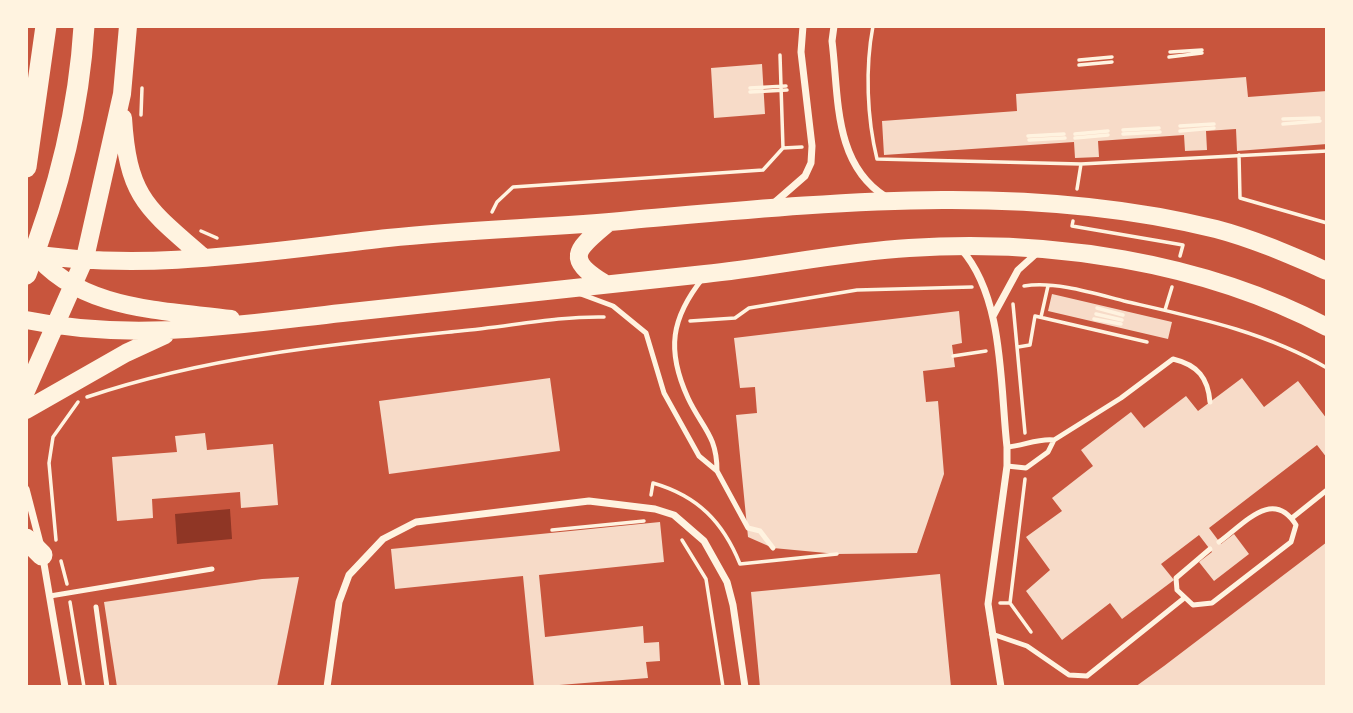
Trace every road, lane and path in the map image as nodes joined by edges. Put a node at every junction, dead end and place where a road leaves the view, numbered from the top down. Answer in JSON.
{"nodes":[{"id":1,"x":46,"y":26,"type":"edge"},
{"id":2,"x":84,"y":26,"type":"edge"},
{"id":3,"x":128,"y":26,"type":"edge"},
{"id":4,"x":803,"y":26,"type":"edge"},
{"id":5,"x":834,"y":26,"type":"edge"},
{"id":6,"x":873,"y":26,"type":"edge"},
{"id":7,"x":1202,"y":52,"type":"dead end"},
{"id":8,"x":780,"y":55,"type":"dead end"},
{"id":9,"x":1170,"y":55,"type":"dead end"},
{"id":10,"x":1112,"y":60,"type":"dead end"},
{"id":11,"x":1079,"y":62,"type":"dead end"},
{"id":12,"x":142,"y":79,"type":"dead end"},
{"id":13,"x":786,"y":88,"type":"dead end"},
{"id":14,"x":750,"y":90,"type":"dead end"},
{"id":15,"x":122,"y":94,"type":"junction"},
{"id":16,"x":141,"y":116,"type":"dead end"},
{"id":17,"x":1319,"y":119,"type":"dead end"},
{"id":18,"x":1283,"y":121,"type":"dead end"},
{"id":19,"x":1214,"y":126,"type":"dead end"},
{"id":20,"x":1180,"y":129,"type":"dead end"},
{"id":21,"x":1159,"y":130,"type":"dead end"},
{"id":22,"x":1123,"y":132,"type":"dead end"},
{"id":23,"x":1108,"y":133,"type":"dead end"},
{"id":24,"x":1065,"y":136,"type":"dead end"},
{"id":25,"x":1075,"y":136,"type":"dead end"},
{"id":26,"x":1029,"y":138,"type":"dead end"},
{"id":27,"x":812,"y":146,"type":"junction"},
{"id":28,"x":783,"y":148,"type":"junction"},
{"id":29,"x":1327,"y":151,"type":"edge"},
{"id":30,"x":1239,"y":155,"type":"junction"},
{"id":31,"x":1081,"y":164,"type":"junction"},
{"id":32,"x":26,"y":167,"type":"edge"},
{"id":33,"x":894,"y":202,"type":"junction"},
{"id":34,"x":1075,"y":205,"type":"junction"},
{"id":35,"x":768,"y":208,"type":"junction"},
{"id":36,"x":480,"y":214,"type":"dead end"},
{"id":37,"x":608,"y":223,"type":"junction"},
{"id":38,"x":1327,"y":223,"type":"edge"},
{"id":39,"x":196,"y":229,"type":"dead end"},
{"id":40,"x":220,"y":240,"type":"dead end"},
{"id":41,"x":958,"y":246,"type":"junction"},
{"id":42,"x":29,"y":249,"type":"edge"},
{"id":43,"x":1041,"y":250,"type":"junction"},
{"id":44,"x":204,"y":257,"type":"junction"},
{"id":45,"x":85,"y":258,"type":"junction"},
{"id":46,"x":1177,"y":270,"type":"junction"},
{"id":47,"x":1327,"y":271,"type":"edge"},
{"id":48,"x":26,"y":274,"type":"edge"},
{"id":49,"x":706,"y":274,"type":"junction"},
{"id":50,"x":604,"y":283,"type":"junction"},
{"id":51,"x":73,"y":285,"type":"junction"},
{"id":52,"x":1022,"y":286,"type":"dead end"},
{"id":53,"x":1048,"y":286,"type":"junction"},
{"id":54,"x":984,"y":287,"type":"junction"},
{"id":55,"x":564,"y":288,"type":"junction"},
{"id":56,"x":1165,"y":310,"type":"junction"},
{"id":57,"x":1096,"y":314,"type":"joint"},
{"id":58,"x":992,"y":316,"type":"junction"},
{"id":59,"x":1035,"y":316,"type":"dead end"},
{"id":60,"x":1041,"y":317,"type":"junction"},
{"id":61,"x":610,"y":319,"type":"dead end"},
{"id":62,"x":26,"y":320,"type":"edge"},
{"id":63,"x":250,"y":322,"type":"junction"},
{"id":64,"x":675,"y":323,"type":"junction"},
{"id":65,"x":57,"y":327,"type":"junction"},
{"id":66,"x":1327,"y":327,"type":"edge"},
{"id":67,"x":171,"y":332,"type":"junction"},
{"id":68,"x":1147,"y":342,"type":"dead end"},
{"id":69,"x":1327,"y":368,"type":"edge"},
{"id":70,"x":28,"y":380,"type":"edge"},
{"id":71,"x":1210,"y":402,"type":"dead end"},
{"id":72,"x":26,"y":410,"type":"edge"},
{"id":73,"x":1054,"y":440,"type":"junction"},
{"id":74,"x":1007,"y":447,"type":"junction"},
{"id":75,"x":1007,"y":466,"type":"junction"},
{"id":76,"x":717,"y":471,"type":"junction"},
{"id":77,"x":26,"y":489,"type":"edge"},
{"id":78,"x":1327,"y":490,"type":"edge"},
{"id":79,"x":648,"y":508,"type":"junction"},
{"id":80,"x":1292,"y":518,"type":"junction"},
{"id":81,"x":653,"y":521,"type":"dead end"},
{"id":82,"x":645,"y":522,"type":"junction"},
{"id":83,"x":552,"y":530,"type":"dead end"},
{"id":84,"x":680,"y":537,"type":"dead end"},
{"id":85,"x":26,"y":538,"type":"edge"},
{"id":86,"x":1219,"y":542,"type":"dead end"},
{"id":87,"x":773,"y":548,"type":"dead end"},
{"id":88,"x":1210,"y":549,"type":"dead end"},
{"id":89,"x":52,"y":550,"type":"junction"},
{"id":90,"x":837,"y":554,"type":"dead end"},
{"id":91,"x":212,"y":569,"type":"dead end"},
{"id":92,"x":69,"y":593,"type":"junction"},
{"id":93,"x":50,"y":596,"type":"junction"},
{"id":94,"x":1183,"y":599,"type":"junction"},
{"id":95,"x":988,"y":604,"type":"junction"},
{"id":96,"x":96,"y":607,"type":"dead end"},
{"id":97,"x":1031,"y":632,"type":"dead end"},
{"id":98,"x":992,"y":634,"type":"junction"},
{"id":99,"x":65,"y":687,"type":"edge"},
{"id":100,"x":84,"y":687,"type":"edge"},
{"id":101,"x":107,"y":687,"type":"edge"},
{"id":102,"x":327,"y":687,"type":"edge"},
{"id":103,"x":723,"y":687,"type":"edge"},
{"id":104,"x":745,"y":687,"type":"edge"},
{"id":105,"x":1001,"y":687,"type":"edge"}],
"edges":[{"from":1,"to":32,"type":"highway"},
{"from":2,"to":48,"type":"highway"},
{"from":3,"to":15,"type":"main road"},
{"from":4,"to":27,"type":"street"},
{"from":5,"to":33,"type":"street"},
{"from":6,"to":31,"type":"path"},
{"from":7,"to":9,"type":"path"},
{"from":8,"to":28,"type":"path"},
{"from":10,"to":11,"type":"path"},
{"from":12,"to":16,"type":"path"},
{"from":13,"to":14,"type":"path"},
{"from":15,"to":44,"type":"main road"},
{"from":15,"to":45,"type":"main road"},
{"from":17,"to":18,"type":"path"},
{"from":19,"to":20,"type":"path"},
{"from":21,"to":22,"type":"path"},
{"from":23,"to":25,"type":"path"},
{"from":24,"to":26,"type":"path"},
{"from":27,"to":28,"type":"path"},
{"from":27,"to":35,"type":"street"},
{"from":28,"to":36,"type":"path"},
{"from":29,"to":30,"type":"path"},
{"from":30,"to":31,"type":"path"},
{"from":30,"to":38,"type":"path"},
{"from":31,"to":34,"type":"path"},
{"from":33,"to":34,"type":"main road"},
{"from":33,"to":35,"type":"main road"},
{"from":34,"to":46,"type":"path"},
{"from":34,"to":47,"type":"main road"},
{"from":35,"to":37,"type":"main road"},
{"from":37,"to":44,"type":"main road"},
{"from":37,"to":50,"type":"main road"},
{"from":39,"to":40,"type":"path"},
{"from":41,"to":43,"type":"main road"},
{"from":41,"to":49,"type":"main road"},
{"from":41,"to":54,"type":"street"},
{"from":42,"to":45,"type":"main road"},
{"from":42,"to":51,"type":"main road"},
{"from":43,"to":46,"type":"main road"},
{"from":43,"to":58,"type":"street"},
{"from":44,"to":45,"type":"main road"},
{"from":45,"to":51,"type":"main road"},
{"from":46,"to":56,"type":"path"},
{"from":46,"to":66,"type":"main road"},
{"from":49,"to":50,"type":"main road"},
{"from":49,"to":64,"type":"lane"},
{"from":50,"to":55,"type":"main road"},
{"from":51,"to":63,"type":"main road"},
{"from":51,"to":65,"type":"main road"},
{"from":52,"to":53,"type":"path"},
{"from":53,"to":56,"type":"path"},
{"from":53,"to":60,"type":"path"},
{"from":54,"to":58,"type":"street"},
{"from":54,"to":64,"type":"path"},
{"from":55,"to":63,"type":"main road"},
{"from":55,"to":76,"type":"lane"},
{"from":56,"to":69,"type":"path"},
{"from":57,"to":57,"type":"path"},
{"from":58,"to":74,"type":"street"},
{"from":59,"to":60,"type":"path"},
{"from":60,"to":68,"type":"path"},
{"from":61,"to":89,"type":"path"},
{"from":62,"to":65,"type":"main road"},
{"from":63,"to":67,"type":"main road"},
{"from":64,"to":76,"type":"lane"},
{"from":65,"to":67,"type":"main road"},
{"from":65,"to":70,"type":"main road"},
{"from":67,"to":72,"type":"main road"},
{"from":71,"to":73,"type":"lane"},
{"from":73,"to":74,"type":"lane"},
{"from":73,"to":75,"type":"lane"},
{"from":74,"to":75,"type":"street"},
{"from":75,"to":95,"type":"street"},
{"from":76,"to":87,"type":"lane"},
{"from":77,"to":89,"type":"street"},
{"from":78,"to":80,"type":"lane"},
{"from":79,"to":82,"type":"path"},
{"from":79,"to":90,"type":"path"},
{"from":79,"to":102,"type":"street"},
{"from":79,"to":104,"type":"street"},
{"from":80,"to":86,"type":"lane"},
{"from":80,"to":94,"type":"lane"},
{"from":81,"to":82,"type":"path"},
{"from":82,"to":83,"type":"path"},
{"from":84,"to":103,"type":"path"},
{"from":85,"to":89,"type":"highway"},
{"from":88,"to":94,"type":"lane"},
{"from":89,"to":92,"type":"path"},
{"from":89,"to":93,"type":"street"},
{"from":91,"to":92,"type":"lane"},
{"from":92,"to":93,"type":"lane"},
{"from":92,"to":100,"type":"path"},
{"from":93,"to":99,"type":"street"},
{"from":94,"to":98,"type":"lane"},
{"from":95,"to":97,"type":"path"},
{"from":95,"to":98,"type":"street"},
{"from":96,"to":101,"type":"lane"},
{"from":98,"to":105,"type":"street"}]}
